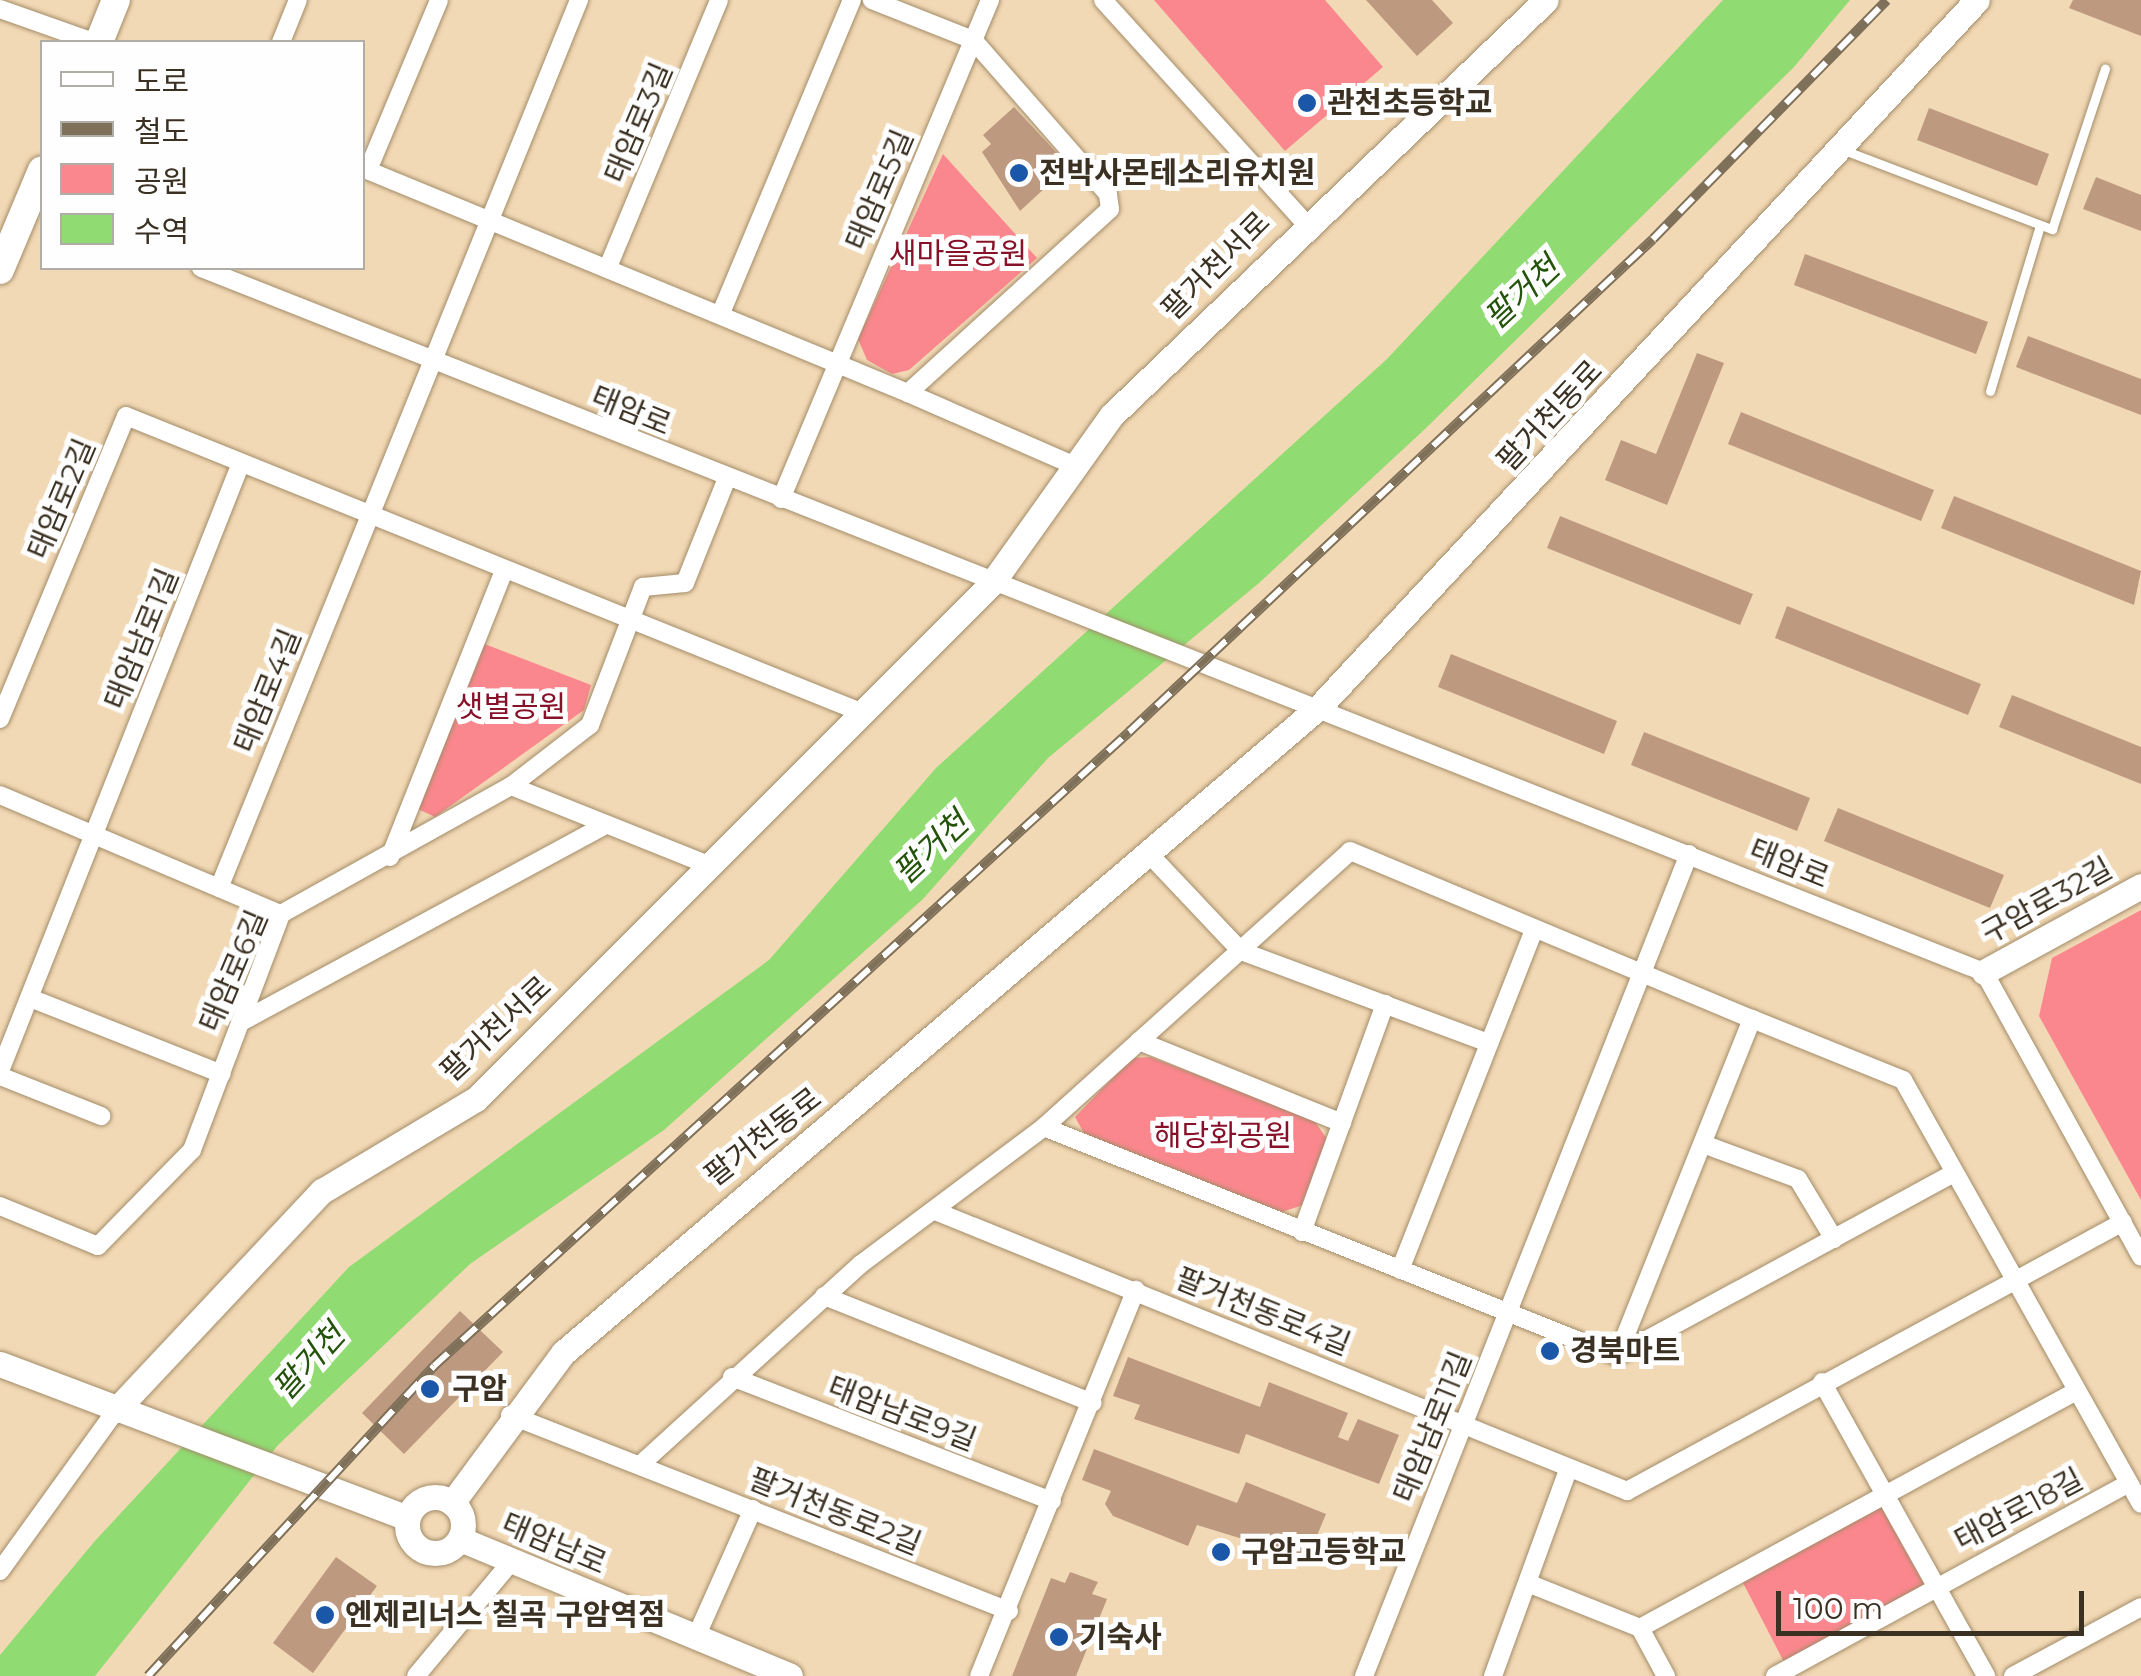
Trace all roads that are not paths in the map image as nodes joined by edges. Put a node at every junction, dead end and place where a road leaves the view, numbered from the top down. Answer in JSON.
{"nodes":[{"id":1,"x":116,"y":0,"type":"edge"},
{"id":2,"x":298,"y":0,"type":"edge"},
{"id":3,"x":439,"y":0,"type":"edge"},
{"id":4,"x":580,"y":0,"type":"edge"},
{"id":5,"x":720,"y":0,"type":"edge"},
{"id":6,"x":852,"y":0,"type":"edge"},
{"id":7,"x":872,"y":0,"type":"edge"},
{"id":8,"x":990,"y":0,"type":"edge"},
{"id":9,"x":1104,"y":0,"type":"edge"},
{"id":10,"x":1546,"y":0,"type":"edge"},
{"id":11,"x":1977,"y":0,"type":"edge"},
{"id":12,"x":0,"y":8,"type":"edge"},
{"id":13,"x":90,"y":40,"type":"edge"},
{"id":14,"x":97,"y":40,"type":"edge"},
{"id":15,"x":281,"y":40,"type":"edge"},
{"id":16,"x":974,"y":40,"type":"junction"},
{"id":17,"x":2105,"y":69,"type":"dead end"},
{"id":18,"x":1838,"y":148,"type":"junction"},
{"id":19,"x":365,"y":168,"type":"edge"},
{"id":20,"x":36,"y":200,"type":"edge"},
{"id":21,"x":490,"y":219,"type":"junction"},
{"id":22,"x":1305,"y":223,"type":"junction"},
{"id":23,"x":2040,"y":225,"type":"junction"},
{"id":24,"x":608,"y":267,"type":"junction"},
{"id":25,"x":0,"y":270,"type":"edge"},
{"id":26,"x":207,"y":270,"type":"edge"},
{"id":27,"x":721,"y":313,"type":"junction"},
{"id":28,"x":431,"y":361,"type":"junction"},
{"id":29,"x":837,"y":362,"type":"junction"},
{"id":30,"x":1990,"y":391,"type":"dead end"},
{"id":31,"x":908,"y":394,"type":"junction"},
{"id":32,"x":241,"y":463,"type":"junction"},
{"id":33,"x":1073,"y":465,"type":"junction"},
{"id":34,"x":726,"y":478,"type":"junction"},
{"id":35,"x":781,"y":499,"type":"junction"},
{"id":36,"x":368,"y":515,"type":"junction"},
{"id":37,"x":504,"y":571,"type":"junction"},
{"id":38,"x":992,"y":584,"type":"junction"},
{"id":39,"x":630,"y":622,"type":"junction"},
{"id":40,"x":1320,"y":706,"type":"junction"},
{"id":41,"x":858,"y":711,"type":"junction"},
{"id":42,"x":0,"y":719,"type":"edge"},
{"id":43,"x":511,"y":786,"type":"junction"},
{"id":44,"x":0,"y":795,"type":"edge"},
{"id":45,"x":602,"y":827,"type":"junction"},
{"id":46,"x":93,"y":836,"type":"junction"},
{"id":47,"x":1689,"y":854,"type":"junction"},
{"id":48,"x":390,"y":857,"type":"junction"},
{"id":49,"x":1152,"y":858,"type":"junction"},
{"id":50,"x":709,"y":865,"type":"junction"},
{"id":51,"x":2141,"y":886,"type":"edge"},
{"id":52,"x":219,"y":888,"type":"junction"},
{"id":53,"x":281,"y":914,"type":"junction"},
{"id":54,"x":1534,"y":929,"type":"junction"},
{"id":55,"x":1241,"y":951,"type":"junction"},
{"id":56,"x":1984,"y":972,"type":"junction"},
{"id":57,"x":1641,"y":975,"type":"junction"},
{"id":58,"x":30,"y":998,"type":"junction"},
{"id":59,"x":1385,"y":1004,"type":"junction"},
{"id":60,"x":1752,"y":1019,"type":"junction"},
{"id":61,"x":241,"y":1022,"type":"junction"},
{"id":62,"x":1139,"y":1042,"type":"junction"},
{"id":63,"x":1488,"y":1043,"type":"junction"},
{"id":64,"x":0,"y":1074,"type":"edge"},
{"id":65,"x":222,"y":1074,"type":"junction"},
{"id":66,"x":101,"y":1116,"type":"dead end"},
{"id":67,"x":1342,"y":1123,"type":"junction"},
{"id":68,"x":1044,"y":1127,"type":"junction"},
{"id":69,"x":1703,"y":1144,"type":"junction"},
{"id":70,"x":1950,"y":1175,"type":"junction"},
{"id":71,"x":0,"y":1206,"type":"edge"},
{"id":72,"x":935,"y":1211,"type":"junction"},
{"id":73,"x":2123,"y":1222,"type":"junction"},
{"id":74,"x":1302,"y":1232,"type":"junction"},
{"id":75,"x":1834,"y":1238,"type":"junction"},
{"id":76,"x":2141,"y":1256,"type":"edge"},
{"id":77,"x":1400,"y":1270,"type":"junction"},
{"id":78,"x":2012,"y":1281,"type":"junction"},
{"id":79,"x":1136,"y":1290,"type":"junction"},
{"id":80,"x":824,"y":1296,"type":"junction"},
{"id":81,"x":1509,"y":1310,"type":"junction"},
{"id":82,"x":1617,"y":1356,"type":"junction"},
{"id":83,"x":0,"y":1364,"type":"edge"},
{"id":84,"x":732,"y":1378,"type":"junction"},
{"id":85,"x":1822,"y":1382,"type":"junction"},
{"id":86,"x":2076,"y":1391,"type":"junction"},
{"id":87,"x":1092,"y":1402,"type":"junction"},
{"id":88,"x":126,"y":1414,"type":"junction"},
{"id":89,"x":510,"y":1415,"type":"junction"},
{"id":90,"x":1463,"y":1424,"type":"junction"},
{"id":91,"x":642,"y":1464,"type":"junction"},
{"id":92,"x":1568,"y":1470,"type":"junction"},
{"id":93,"x":2129,"y":1483,"type":"junction"},
{"id":94,"x":1884,"y":1495,"type":"junction"},
{"id":95,"x":1052,"y":1502,"type":"junction"},
{"id":96,"x":452,"y":1503,"type":"junction"},
{"id":97,"x":2141,"y":1504,"type":"edge"},
{"id":98,"x":753,"y":1509,"type":"junction"},
{"id":99,"x":408,"y":1518,"type":"junction"},
{"id":100,"x":460,"y":1538,"type":"junction"},
{"id":101,"x":511,"y":1562,"type":"junction"},
{"id":102,"x":0,"y":1571,"type":"edge"},
{"id":103,"x":1530,"y":1584,"type":"junction"},
{"id":104,"x":1936,"y":1586,"type":"junction"},
{"id":105,"x":2141,"y":1607,"type":"edge"},
{"id":106,"x":1008,"y":1611,"type":"junction"},
{"id":107,"x":1640,"y":1628,"type":"junction"},
{"id":108,"x":696,"y":1638,"type":"junction"},
{"id":109,"x":416,"y":1676,"type":"edge"},
{"id":110,"x":790,"y":1676,"type":"edge"},
{"id":111,"x":980,"y":1676,"type":"edge"},
{"id":112,"x":1364,"y":1676,"type":"edge"},
{"id":113,"x":1493,"y":1676,"type":"edge"},
{"id":114,"x":1666,"y":1676,"type":"edge"},
{"id":115,"x":1776,"y":1676,"type":"edge"},
{"id":116,"x":1986,"y":1676,"type":"edge"},
{"id":117,"x":2013,"y":1676,"type":"edge"}],
"edges":[{"from":1,"to":14,"type":"main road"},
{"from":2,"to":15,"type":"street"},
{"from":3,"to":19,"type":"street"},
{"from":4,"to":21,"type":"street"},
{"from":5,"to":24,"type":"street","name":"태암로3길"},
{"from":6,"to":27,"type":"street"},
{"from":7,"to":16,"type":"street"},
{"from":8,"to":16,"type":"street","name":"태암로5길"},
{"from":9,"to":22,"type":"street"},
{"from":10,"to":22,"type":"main road","name":"팔거천서로"},
{"from":11,"to":18,"type":"main road","name":"팔거천동로"},
{"from":12,"to":13,"type":"street"},
{"from":16,"to":29,"type":"street","name":"태암로5길"},
{"from":16,"to":31,"type":"street"},
{"from":17,"to":23,"type":"lane"},
{"from":18,"to":23,"type":"lane"},
{"from":18,"to":40,"type":"main road","name":"팔거천동로"},
{"from":19,"to":21,"type":"street"},
{"from":20,"to":25,"type":"main road"},
{"from":21,"to":24,"type":"street"},
{"from":21,"to":28,"type":"street"},
{"from":22,"to":33,"type":"main road","name":"팔거천서로"},
{"from":23,"to":30,"type":"lane"},
{"from":24,"to":27,"type":"street"},
{"from":26,"to":28,"type":"street","name":"태암로"},
{"from":27,"to":29,"type":"street"},
{"from":28,"to":34,"type":"street","name":"태암로"},
{"from":28,"to":36,"type":"street","name":"태암로4길"},
{"from":29,"to":31,"type":"street"},
{"from":29,"to":35,"type":"street","name":"태암로5길"},
{"from":31,"to":33,"type":"street"},
{"from":32,"to":36,"type":"street"},
{"from":32,"to":42,"type":"street","name":"태암로2길"},
{"from":32,"to":46,"type":"street","name":"태암남로1길"},
{"from":33,"to":38,"type":"main road","name":"팔거천서로"},
{"from":34,"to":35,"type":"street","name":"태암로"},
{"from":34,"to":39,"type":"street","name":"태암로6길"},
{"from":35,"to":38,"type":"street","name":"태암로"},
{"from":36,"to":37,"type":"street"},
{"from":36,"to":52,"type":"street","name":"태암로4길"},
{"from":37,"to":39,"type":"street"},
{"from":37,"to":48,"type":"street"},
{"from":38,"to":40,"type":"street","name":"태암로"},
{"from":38,"to":41,"type":"main road","name":"팔거천서로"},
{"from":39,"to":41,"type":"street"},
{"from":39,"to":43,"type":"street","name":"태암로6길"},
{"from":40,"to":47,"type":"street","name":"태암로"},
{"from":40,"to":49,"type":"main road","name":"팔거천동로"},
{"from":41,"to":50,"type":"main road","name":"팔거천서로"},
{"from":43,"to":45,"type":"street"},
{"from":43,"to":48,"type":"street","name":"태암로6길"},
{"from":44,"to":46,"type":"street"},
{"from":45,"to":50,"type":"street"},
{"from":45,"to":61,"type":"street"},
{"from":46,"to":52,"type":"street"},
{"from":46,"to":58,"type":"street","name":"태암남로1길"},
{"from":47,"to":56,"type":"street","name":"태암로"},
{"from":47,"to":57,"type":"street","name":"태암남로11길"},
{"from":48,"to":53,"type":"street","name":"태암로6길"},
{"from":49,"to":55,"type":"street"},
{"from":49,"to":89,"type":"main road","name":"팔거천동로"},
{"from":50,"to":88,"type":"main road","name":"팔거천서로"},
{"from":51,"to":56,"type":"main road","name":"구암로32길"},
{"from":52,"to":53,"type":"street"},
{"from":53,"to":61,"type":"street","name":"태암로6길"},
{"from":54,"to":55,"type":"street"},
{"from":54,"to":57,"type":"street"},
{"from":54,"to":63,"type":"street"},
{"from":55,"to":59,"type":"street"},
{"from":55,"to":62,"type":"street"},
{"from":56,"to":73,"type":"street"},
{"from":57,"to":60,"type":"street"},
{"from":57,"to":81,"type":"street","name":"태암남로11길"},
{"from":58,"to":64,"type":"street","name":"태암남로1길"},
{"from":58,"to":65,"type":"street"},
{"from":59,"to":63,"type":"street"},
{"from":59,"to":67,"type":"street"},
{"from":60,"to":69,"type":"street"},
{"from":60,"to":70,"type":"street"},
{"from":61,"to":65,"type":"street","name":"태암로6길"},
{"from":62,"to":67,"type":"street"},
{"from":62,"to":68,"type":"street"},
{"from":63,"to":77,"type":"street"},
{"from":64,"to":66,"type":"street","name":"태암남로1길"},
{"from":65,"to":71,"type":"street","name":"태암로6길"},
{"from":67,"to":74,"type":"street"},
{"from":68,"to":72,"type":"street"},
{"from":68,"to":74,"type":"street"},
{"from":69,"to":75,"type":"street"},
{"from":69,"to":82,"type":"street"},
{"from":70,"to":75,"type":"street"},
{"from":70,"to":78,"type":"street"},
{"from":72,"to":79,"type":"street","name":"팔거천동로4길"},
{"from":72,"to":80,"type":"street"},
{"from":73,"to":76,"type":"street"},
{"from":73,"to":78,"type":"street","name":"팔거천동로4길"},
{"from":74,"to":77,"type":"street"},
{"from":75,"to":82,"type":"street"},
{"from":77,"to":81,"type":"street"},
{"from":78,"to":85,"type":"street","name":"팔거천동로4길"},
{"from":78,"to":86,"type":"street"},
{"from":79,"to":87,"type":"street"},
{"from":79,"to":90,"type":"street","name":"팔거천동로4길"},
{"from":80,"to":84,"type":"street"},
{"from":80,"to":87,"type":"street"},
{"from":81,"to":82,"type":"street"},
{"from":81,"to":90,"type":"street","name":"태암남로11길"},
{"from":83,"to":88,"type":"main road"},
{"from":84,"to":91,"type":"street"},
{"from":84,"to":95,"type":"street","name":"태암남로9길"},
{"from":85,"to":92,"type":"street","name":"팔거천동로4길"},
{"from":85,"to":94,"type":"street"},
{"from":86,"to":93,"type":"street","name":"태암로18길"},
{"from":86,"to":94,"type":"street"},
{"from":87,"to":95,"type":"street"},
{"from":88,"to":99,"type":"main road"},
{"from":88,"to":102,"type":"street"},
{"from":89,"to":91,"type":"street","name":"팔거천동로2길"},
{"from":89,"to":96,"type":"main road","name":"팔거천동로"},
{"from":90,"to":92,"type":"street","name":"팔거천동로4길"},
{"from":90,"to":112,"type":"street","name":"태암남로11길"},
{"from":91,"to":98,"type":"street","name":"팔거천동로2길"},
{"from":92,"to":103,"type":"street"},
{"from":93,"to":97,"type":"street","name":"태암로18길"},
{"from":93,"to":104,"type":"street","name":"태암로18길"},
{"from":94,"to":104,"type":"street"},
{"from":94,"to":107,"type":"street"},
{"from":95,"to":106,"type":"street"},
{"from":96,"to":99,"type":"main road"},
{"from":96,"to":100,"type":"main road"},
{"from":98,"to":106,"type":"street","name":"팔거천동로2길"},
{"from":98,"to":108,"type":"street"},
{"from":99,"to":100,"type":"main road"},
{"from":100,"to":101,"type":"main road","name":"태암남로"},
{"from":101,"to":108,"type":"main road","name":"태암남로"},
{"from":101,"to":109,"type":"street"},
{"from":103,"to":107,"type":"street"},
{"from":103,"to":113,"type":"street"},
{"from":104,"to":115,"type":"street","name":"태암로18길"},
{"from":104,"to":116,"type":"street","name":"태암로18길"},
{"from":105,"to":117,"type":"street"},
{"from":106,"to":111,"type":"street"},
{"from":107,"to":114,"type":"street"},
{"from":108,"to":110,"type":"main road","name":"태암남로"}]}
